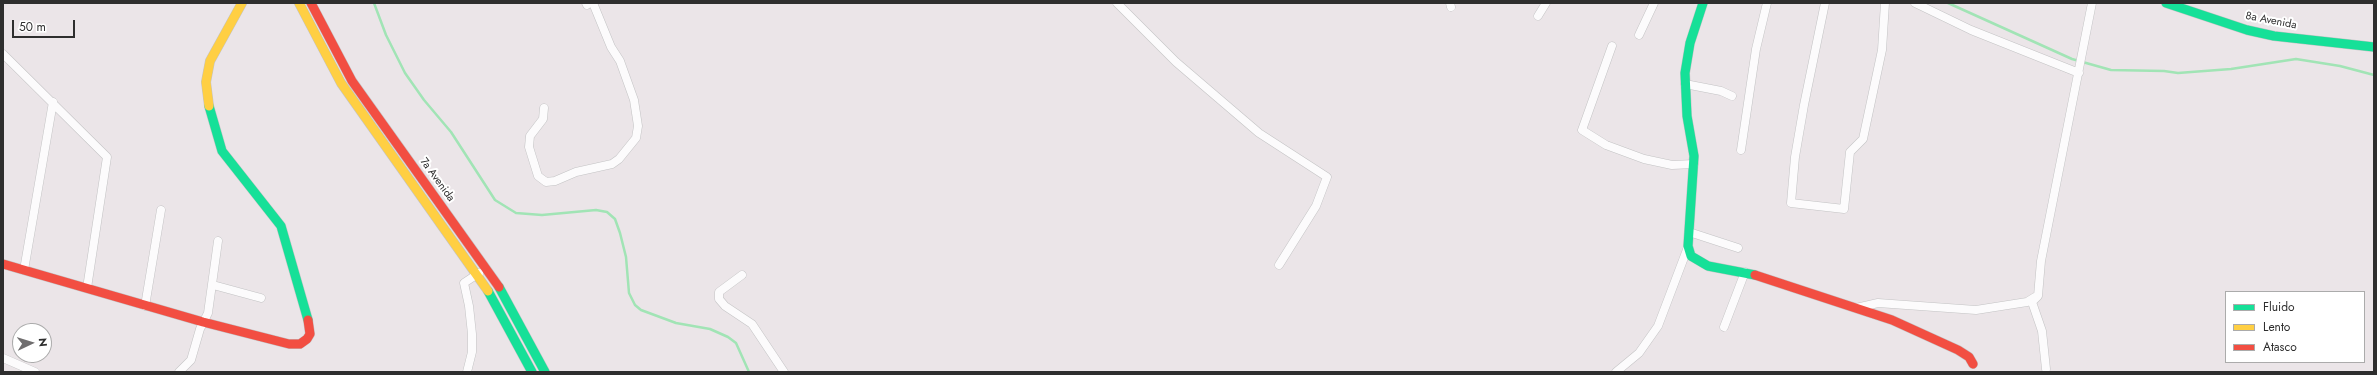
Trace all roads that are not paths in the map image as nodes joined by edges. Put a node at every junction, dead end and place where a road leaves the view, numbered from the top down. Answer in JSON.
{"nodes":[{"id":1,"x":242,"y":3,"type":"edge"},
{"id":2,"x":300,"y":3,"type":"edge"},
{"id":3,"x":311,"y":3,"type":"edge"},
{"id":4,"x":1117,"y":3,"type":"edge"},
{"id":5,"x":1546,"y":3,"type":"edge"},
{"id":6,"x":1654,"y":3,"type":"edge"},
{"id":7,"x":1703,"y":3,"type":"edge"},
{"id":8,"x":1767,"y":3,"type":"edge"},
{"id":9,"x":1825,"y":3,"type":"edge"},
{"id":10,"x":1885,"y":3,"type":"edge"},
{"id":11,"x":1915,"y":3,"type":"edge"},
{"id":12,"x":2092,"y":3,"type":"edge"},
{"id":13,"x":2166,"y":3,"type":"edge"},
{"id":14,"x":589,"y":4,"type":"edge"},
{"id":15,"x":1538,"y":16,"type":"dead end"},
{"id":16,"x":1639,"y":35,"type":"dead end"},
{"id":17,"x":1612,"y":46,"type":"dead end"},
{"id":18,"x":2374,"y":47,"type":"edge"},
{"id":19,"x":3,"y":54,"type":"edge"},
{"id":20,"x":2079,"y":70,"type":"junction"},
{"id":21,"x":1685,"y":84,"type":"junction"},
{"id":22,"x":1732,"y":96,"type":"dead end"},
{"id":23,"x":53,"y":102,"type":"junction"},
{"id":24,"x":544,"y":108,"type":"dead end"},
{"id":25,"x":1741,"y":150,"type":"dead end"},
{"id":26,"x":1694,"y":164,"type":"junction"},
{"id":27,"x":161,"y":210,"type":"dead end"},
{"id":28,"x":1689,"y":232,"type":"junction"},
{"id":29,"x":218,"y":241,"type":"dead end"},
{"id":30,"x":1688,"y":246,"type":"junction"},
{"id":31,"x":1738,"y":248,"type":"dead end"},
{"id":32,"x":3,"y":264,"type":"edge"},
{"id":33,"x":1279,"y":265,"type":"dead end"},
{"id":34,"x":486,"y":268,"type":"junction"},
{"id":35,"x":24,"y":270,"type":"junction"},
{"id":36,"x":1746,"y":272,"type":"junction"},
{"id":37,"x":477,"y":274,"type":"junction"},
{"id":38,"x":742,"y":275,"type":"dead end"},
{"id":39,"x":213,"y":285,"type":"junction"},
{"id":40,"x":86,"y":288,"type":"junction"},
{"id":41,"x":2038,"y":296,"type":"junction"},
{"id":42,"x":261,"y":298,"type":"dead end"},
{"id":43,"x":146,"y":306,"type":"junction"},
{"id":44,"x":1856,"y":308,"type":"junction"},
{"id":45,"x":203,"y":322,"type":"junction"},
{"id":46,"x":1724,"y":327,"type":"dead end"},
{"id":47,"x":3,"y":358,"type":"edge"},
{"id":48,"x":1973,"y":364,"type":"dead end"},
{"id":49,"x":2046,"y":369,"type":"dead end"},
{"id":50,"x":1619,"y":370,"type":"edge"},
{"id":51,"x":35,"y":372,"type":"edge"},
{"id":52,"x":179,"y":372,"type":"edge"},
{"id":53,"x":467,"y":372,"type":"edge"},
{"id":54,"x":532,"y":372,"type":"edge"},
{"id":55,"x":545,"y":372,"type":"edge"},
{"id":56,"x":784,"y":372,"type":"edge"},
{"id":57,"x":1612,"y":372,"type":"edge"}],
"edges":[{"from":1,"to":45,"type":"street"},
{"from":2,"to":37,"type":"street","name":"7a Avenida"},
{"from":3,"to":34,"type":"street","name":"7a Avenida"},
{"from":4,"to":33,"type":"street"},
{"from":5,"to":15,"type":"street"},
{"from":6,"to":16,"type":"street"},
{"from":7,"to":21,"type":"street"},
{"from":8,"to":25,"type":"street"},
{"from":9,"to":10,"type":"street"},
{"from":11,"to":20,"type":"street"},
{"from":12,"to":20,"type":"street"},
{"from":13,"to":18,"type":"street","name":"8a Avenida"},
{"from":14,"to":24,"type":"street"},
{"from":17,"to":26,"type":"street"},
{"from":19,"to":23,"type":"street"},
{"from":20,"to":41,"type":"street"},
{"from":21,"to":22,"type":"street"},
{"from":21,"to":26,"type":"street"},
{"from":23,"to":35,"type":"street"},
{"from":23,"to":40,"type":"street"},
{"from":26,"to":28,"type":"street"},
{"from":27,"to":43,"type":"street"},
{"from":28,"to":30,"type":"street"},
{"from":28,"to":31,"type":"street"},
{"from":29,"to":39,"type":"street"},
{"from":30,"to":36,"type":"street"},
{"from":30,"to":50,"type":"street"},
{"from":32,"to":35,"type":"street"},
{"from":34,"to":37,"type":"street"},
{"from":34,"to":55,"type":"street","name":"7a Avenida"},
{"from":35,"to":40,"type":"street"},
{"from":36,"to":44,"type":"street"},
{"from":36,"to":46,"type":"street"},
{"from":37,"to":53,"type":"street"},
{"from":37,"to":54,"type":"street","name":"7a Avenida"},
{"from":38,"to":56,"type":"street"},
{"from":39,"to":42,"type":"street"},
{"from":39,"to":45,"type":"street"},
{"from":40,"to":43,"type":"street"},
{"from":41,"to":44,"type":"street"},
{"from":41,"to":49,"type":"street"},
{"from":43,"to":45,"type":"street"},
{"from":44,"to":48,"type":"street"},
{"from":45,"to":52,"type":"street"},
{"from":47,"to":51,"type":"street"},
{"from":50,"to":57,"type":"street"}]}
